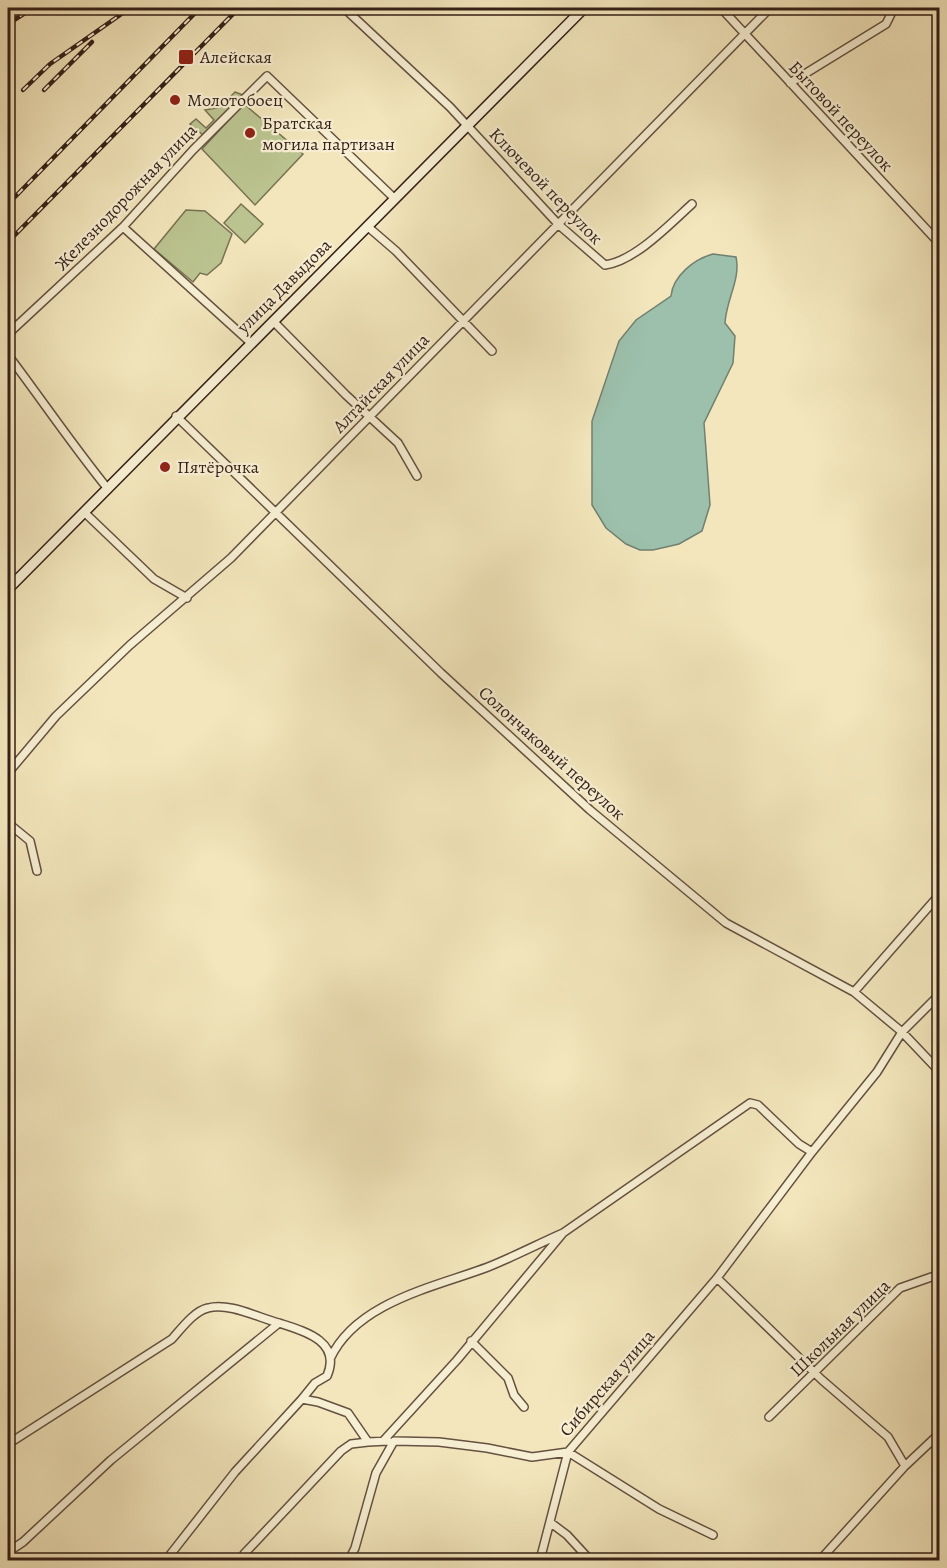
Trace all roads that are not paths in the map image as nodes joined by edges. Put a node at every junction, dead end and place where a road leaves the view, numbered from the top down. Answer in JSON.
{"nodes":[{"id":1,"x":344,"y":8,"type":"edge"},
{"id":2,"x":584,"y":8,"type":"edge"},
{"id":3,"x":721,"y":8,"type":"edge"},
{"id":4,"x":770,"y":8,"type":"edge"},
{"id":5,"x":894,"y":8,"type":"edge"},
{"id":6,"x":744,"y":33,"type":"junction"},
{"id":7,"x":790,"y":83,"type":"junction"},
{"id":8,"x":467,"y":126,"type":"junction"},
{"id":9,"x":394,"y":198,"type":"junction"},
{"id":10,"x":692,"y":204,"type":"dead end"},
{"id":11,"x":559,"y":225,"type":"junction"},
{"id":12,"x":367,"y":226,"type":"junction"},
{"id":13,"x":123,"y":227,"type":"junction"},
{"id":14,"x":939,"y":244,"type":"edge"},
{"id":15,"x":273,"y":321,"type":"junction"},
{"id":16,"x":463,"y":321,"type":"junction"},
{"id":17,"x":8,"y":334,"type":"edge"},
{"id":18,"x":251,"y":343,"type":"junction"},
{"id":19,"x":492,"y":351,"type":"dead end"},
{"id":20,"x":8,"y":356,"type":"edge"},
{"id":21,"x":176,"y":416,"type":"junction"},
{"id":22,"x":371,"y":416,"type":"junction"},
{"id":23,"x":417,"y":476,"type":"dead end"},
{"id":24,"x":108,"y":489,"type":"junction"},
{"id":25,"x":84,"y":512,"type":"junction"},
{"id":26,"x":274,"y":512,"type":"junction"},
{"id":27,"x":8,"y":589,"type":"edge"},
{"id":28,"x":187,"y":597,"type":"junction"},
{"id":29,"x":8,"y":773,"type":"edge"},
{"id":30,"x":8,"y":824,"type":"edge"},
{"id":31,"x":38,"y":871,"type":"dead end"},
{"id":32,"x":939,"y":894,"type":"edge"},
{"id":33,"x":854,"y":992,"type":"junction"},
{"id":34,"x":939,"y":994,"type":"edge"},
{"id":35,"x":902,"y":1032,"type":"junction"},
{"id":36,"x":939,"y":1072,"type":"edge"},
{"id":37,"x":812,"y":1152,"type":"junction"},
{"id":38,"x":563,"y":1233,"type":"junction"},
{"id":39,"x":939,"y":1274,"type":"edge"},
{"id":40,"x":717,"y":1278,"type":"junction"},
{"id":41,"x":279,"y":1323,"type":"junction"},
{"id":42,"x":471,"y":1341,"type":"junction"},
{"id":43,"x":330,"y":1359,"type":"junction"},
{"id":44,"x":814,"y":1370,"type":"junction"},
{"id":45,"x":302,"y":1400,"type":"junction"},
{"id":46,"x":524,"y":1407,"type":"dead end"},
{"id":47,"x":769,"y":1417,"type":"dead end"},
{"id":48,"x":939,"y":1433,"type":"edge"},
{"id":49,"x":384,"y":1440,"type":"junction"},
{"id":50,"x":394,"y":1441,"type":"junction"},
{"id":51,"x":368,"y":1442,"type":"junction"},
{"id":52,"x":8,"y":1444,"type":"edge"},
{"id":53,"x":568,"y":1452,"type":"junction"},
{"id":54,"x":905,"y":1466,"type":"junction"},
{"id":55,"x":550,"y":1523,"type":"junction"},
{"id":56,"x":713,"y":1535,"type":"dead end"},
{"id":57,"x":8,"y":1552,"type":"edge"},
{"id":58,"x":244,"y":1554,"type":"dead end"},
{"id":59,"x":166,"y":1560,"type":"edge"},
{"id":60,"x":349,"y":1560,"type":"edge"},
{"id":61,"x":540,"y":1560,"type":"edge"},
{"id":62,"x":590,"y":1560,"type":"edge"},
{"id":63,"x":820,"y":1560,"type":"edge"}],
"edges":[{"from":1,"to":8,"type":"street","name":"Ключевой переулок"},
{"from":2,"to":8,"type":"main road","name":"улица Давыдова"},
{"from":3,"to":6,"type":"street","name":"Бытовой переулок"},
{"from":4,"to":6,"type":"street","name":"Алтайская улица"},
{"from":5,"to":7,"type":"street"},
{"from":6,"to":7,"type":"street","name":"Бытовой переулок"},
{"from":6,"to":11,"type":"street","name":"Алтайская улица"},
{"from":7,"to":14,"type":"street","name":"Бытовой переулок"},
{"from":8,"to":9,"type":"main road","name":"улица Давыдова"},
{"from":8,"to":11,"type":"street","name":"Ключевой переулок"},
{"from":9,"to":12,"type":"main road","name":"улица Давыдова"},
{"from":9,"to":13,"type":"street","name":"Железнодорожная улица"},
{"from":10,"to":11,"type":"street","name":"Ключевой переулок"},
{"from":11,"to":16,"type":"street","name":"Алтайская улица"},
{"from":12,"to":15,"type":"main road","name":"улица Давыдова"},
{"from":12,"to":16,"type":"street"},
{"from":13,"to":17,"type":"street","name":"Железнодорожная улица"},
{"from":13,"to":18,"type":"street"},
{"from":15,"to":18,"type":"main road","name":"улица Давыдова"},
{"from":15,"to":22,"type":"street"},
{"from":16,"to":19,"type":"street"},
{"from":16,"to":22,"type":"street","name":"Алтайская улица"},
{"from":18,"to":21,"type":"main road","name":"улица Давыдова"},
{"from":20,"to":24,"type":"street"},
{"from":21,"to":24,"type":"main road","name":"улица Давыдова"},
{"from":21,"to":26,"type":"street","name":"Солончаковый переулок"},
{"from":22,"to":23,"type":"street"},
{"from":22,"to":26,"type":"street","name":"Алтайская улица"},
{"from":24,"to":25,"type":"main road","name":"улица Давыдова"},
{"from":25,"to":27,"type":"main road","name":"улица Давыдова"},
{"from":25,"to":28,"type":"street"},
{"from":26,"to":28,"type":"street","name":"Алтайская улица"},
{"from":26,"to":33,"type":"street","name":"Солончаковый переулок"},
{"from":28,"to":29,"type":"street","name":"Алтайская улица"},
{"from":30,"to":31,"type":"street"},
{"from":32,"to":33,"type":"street"},
{"from":33,"to":35,"type":"street","name":"Солончаковый переулок"},
{"from":34,"to":35,"type":"street","name":"Сибирская улица"},
{"from":35,"to":36,"type":"street","name":"Солончаковый переулок"},
{"from":35,"to":37,"type":"street","name":"Сибирская улица"},
{"from":37,"to":38,"type":"street"},
{"from":37,"to":40,"type":"street","name":"Сибирская улица"},
{"from":38,"to":42,"type":"street"},
{"from":38,"to":43,"type":"street"},
{"from":39,"to":44,"type":"street","name":"Школьная улица"},
{"from":40,"to":44,"type":"street"},
{"from":40,"to":53,"type":"street","name":"Сибирская улица"},
{"from":41,"to":43,"type":"street"},
{"from":41,"to":52,"type":"street"},
{"from":41,"to":57,"type":"street"},
{"from":42,"to":46,"type":"street"},
{"from":42,"to":49,"type":"street"},
{"from":43,"to":45,"type":"street"},
{"from":44,"to":47,"type":"street","name":"Школьная улица"},
{"from":44,"to":54,"type":"street"},
{"from":45,"to":51,"type":"street"},
{"from":45,"to":59,"type":"street"},
{"from":48,"to":54,"type":"street"},
{"from":49,"to":50,"type":"street","name":"Сибирская улица"},
{"from":49,"to":51,"type":"street","name":"Сибирская улица"},
{"from":50,"to":53,"type":"street","name":"Сибирская улица"},
{"from":50,"to":60,"type":"street"},
{"from":51,"to":58,"type":"street","name":"Сибирская улица"},
{"from":53,"to":55,"type":"street"},
{"from":53,"to":56,"type":"street"},
{"from":54,"to":63,"type":"street"},
{"from":55,"to":61,"type":"street"},
{"from":55,"to":62,"type":"street"}]}
